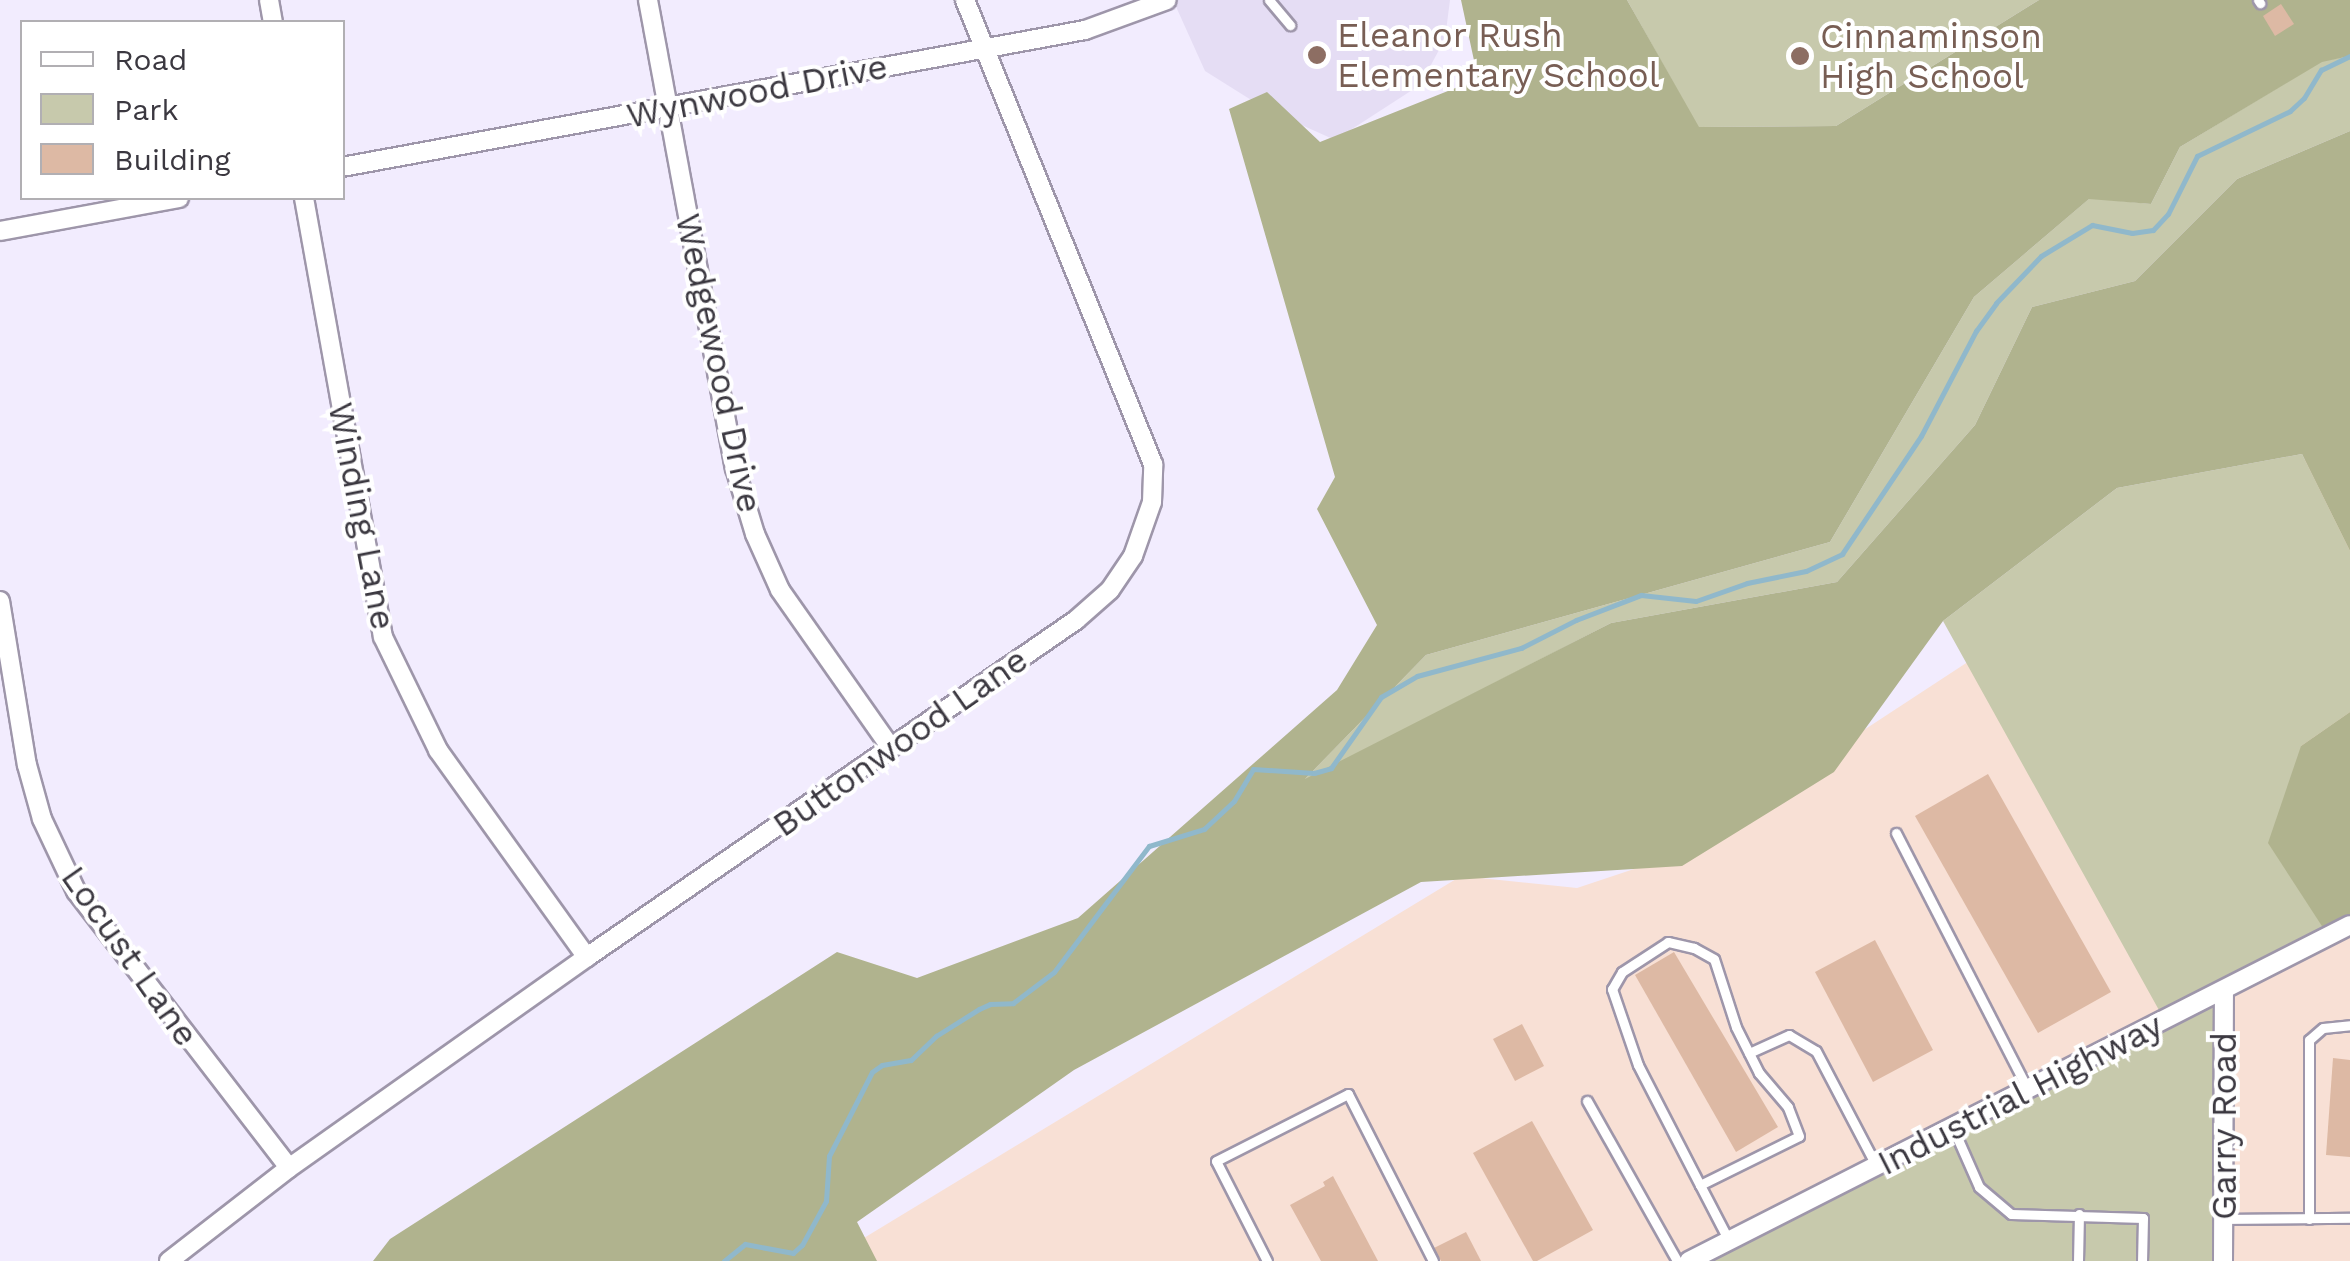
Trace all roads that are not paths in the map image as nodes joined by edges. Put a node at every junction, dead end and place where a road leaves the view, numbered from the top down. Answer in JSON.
{"nodes":[{"id":1,"x":648,"y":0,"type":"edge"},
{"id":2,"x":965,"y":0,"type":"edge"},
{"id":3,"x":1166,"y":0,"type":"edge"},
{"id":4,"x":1269,"y":0,"type":"edge"},
{"id":5,"x":1290,"y":25,"type":"dead end"},
{"id":6,"x":985,"y":48,"type":"junction"},
{"id":7,"x":666,"y":108,"type":"junction"},
{"id":8,"x":345,"y":166,"type":"edge"},
{"id":9,"x":168,"y":200,"type":"edge"},
{"id":10,"x":304,"y":200,"type":"edge"},
{"id":11,"x":0,"y":231,"type":"edge"},
{"id":12,"x":0,"y":601,"type":"edge"},
{"id":13,"x":891,"y":748,"type":"junction"},
{"id":14,"x":1896,"y":832,"type":"dead end"},
{"id":15,"x":2350,"y":925,"type":"edge"},
{"id":16,"x":587,"y":957,"type":"junction"},
{"id":17,"x":2224,"y":992,"type":"junction"},
{"id":18,"x":2350,"y":1025,"type":"edge"},
{"id":19,"x":1748,"y":1053,"type":"junction"},
{"id":20,"x":2028,"y":1090,"type":"junction"},
{"id":21,"x":1586,"y":1101,"type":"dead end"},
{"id":22,"x":1953,"y":1128,"type":"junction"},
{"id":23,"x":1876,"y":1167,"type":"junction"},
{"id":24,"x":289,"y":1168,"type":"junction"},
{"id":25,"x":1700,"y":1185,"type":"junction"},
{"id":26,"x":2079,"y":1214,"type":"junction"},
{"id":27,"x":2224,"y":1218,"type":"junction"},
{"id":28,"x":2350,"y":1218,"type":"edge"},
{"id":29,"x":2309,"y":1219,"type":"junction"},
{"id":30,"x":1730,"y":1240,"type":"junction"},
{"id":31,"x":169,"y":1261,"type":"edge"},
{"id":32,"x":1268,"y":1261,"type":"edge"},
{"id":33,"x":1433,"y":1261,"type":"edge"},
{"id":34,"x":1677,"y":1261,"type":"edge"},
{"id":35,"x":1689,"y":1261,"type":"edge"},
{"id":36,"x":2078,"y":1261,"type":"edge"},
{"id":37,"x":2142,"y":1261,"type":"edge"},
{"id":38,"x":2223,"y":1261,"type":"edge"}],
"edges":[{"from":1,"to":7,"type":"street","name":"Wedgewood Drive"},
{"from":2,"to":6,"type":"street","name":"Buttonwood Lane"},
{"from":3,"to":6,"type":"street","name":"Wynwood Drive"},
{"from":4,"to":5,"type":"lane"},
{"from":6,"to":7,"type":"street","name":"Wynwood Drive"},
{"from":6,"to":13,"type":"street","name":"Buttonwood Lane"},
{"from":7,"to":8,"type":"street","name":"Wynwood Drive"},
{"from":7,"to":13,"type":"street","name":"Wedgewood Drive"},
{"from":9,"to":11,"type":"street"},
{"from":10,"to":16,"type":"street","name":"Winding Lane"},
{"from":12,"to":24,"type":"street","name":"Locust Lane"},
{"from":13,"to":16,"type":"street","name":"Buttonwood Lane"},
{"from":14,"to":20,"type":"lane"},
{"from":15,"to":17,"type":"street","name":"Industrial Highway"},
{"from":16,"to":24,"type":"street","name":"Buttonwood Lane"},
{"from":17,"to":20,"type":"street","name":"Industrial Highway"},
{"from":17,"to":27,"type":"street","name":"Garry Road"},
{"from":18,"to":29,"type":"lane"},
{"from":19,"to":23,"type":"lane"},
{"from":19,"to":25,"type":"lane"},
{"from":19,"to":25,"type":"lane"},
{"from":20,"to":22,"type":"street","name":"Industrial Highway"},
{"from":21,"to":34,"type":"lane"},
{"from":22,"to":23,"type":"street","name":"Industrial Highway"},
{"from":22,"to":26,"type":"lane"},
{"from":23,"to":30,"type":"street","name":"Industrial Highway"},
{"from":24,"to":31,"type":"street","name":"Buttonwood Lane"},
{"from":25,"to":30,"type":"lane"},
{"from":26,"to":36,"type":"lane"},
{"from":26,"to":37,"type":"lane"},
{"from":27,"to":29,"type":"lane"},
{"from":27,"to":38,"type":"street","name":"Garry Road"},
{"from":28,"to":29,"type":"lane"},
{"from":30,"to":35,"type":"street","name":"Industrial Highway"},
{"from":32,"to":33,"type":"lane"}]}
